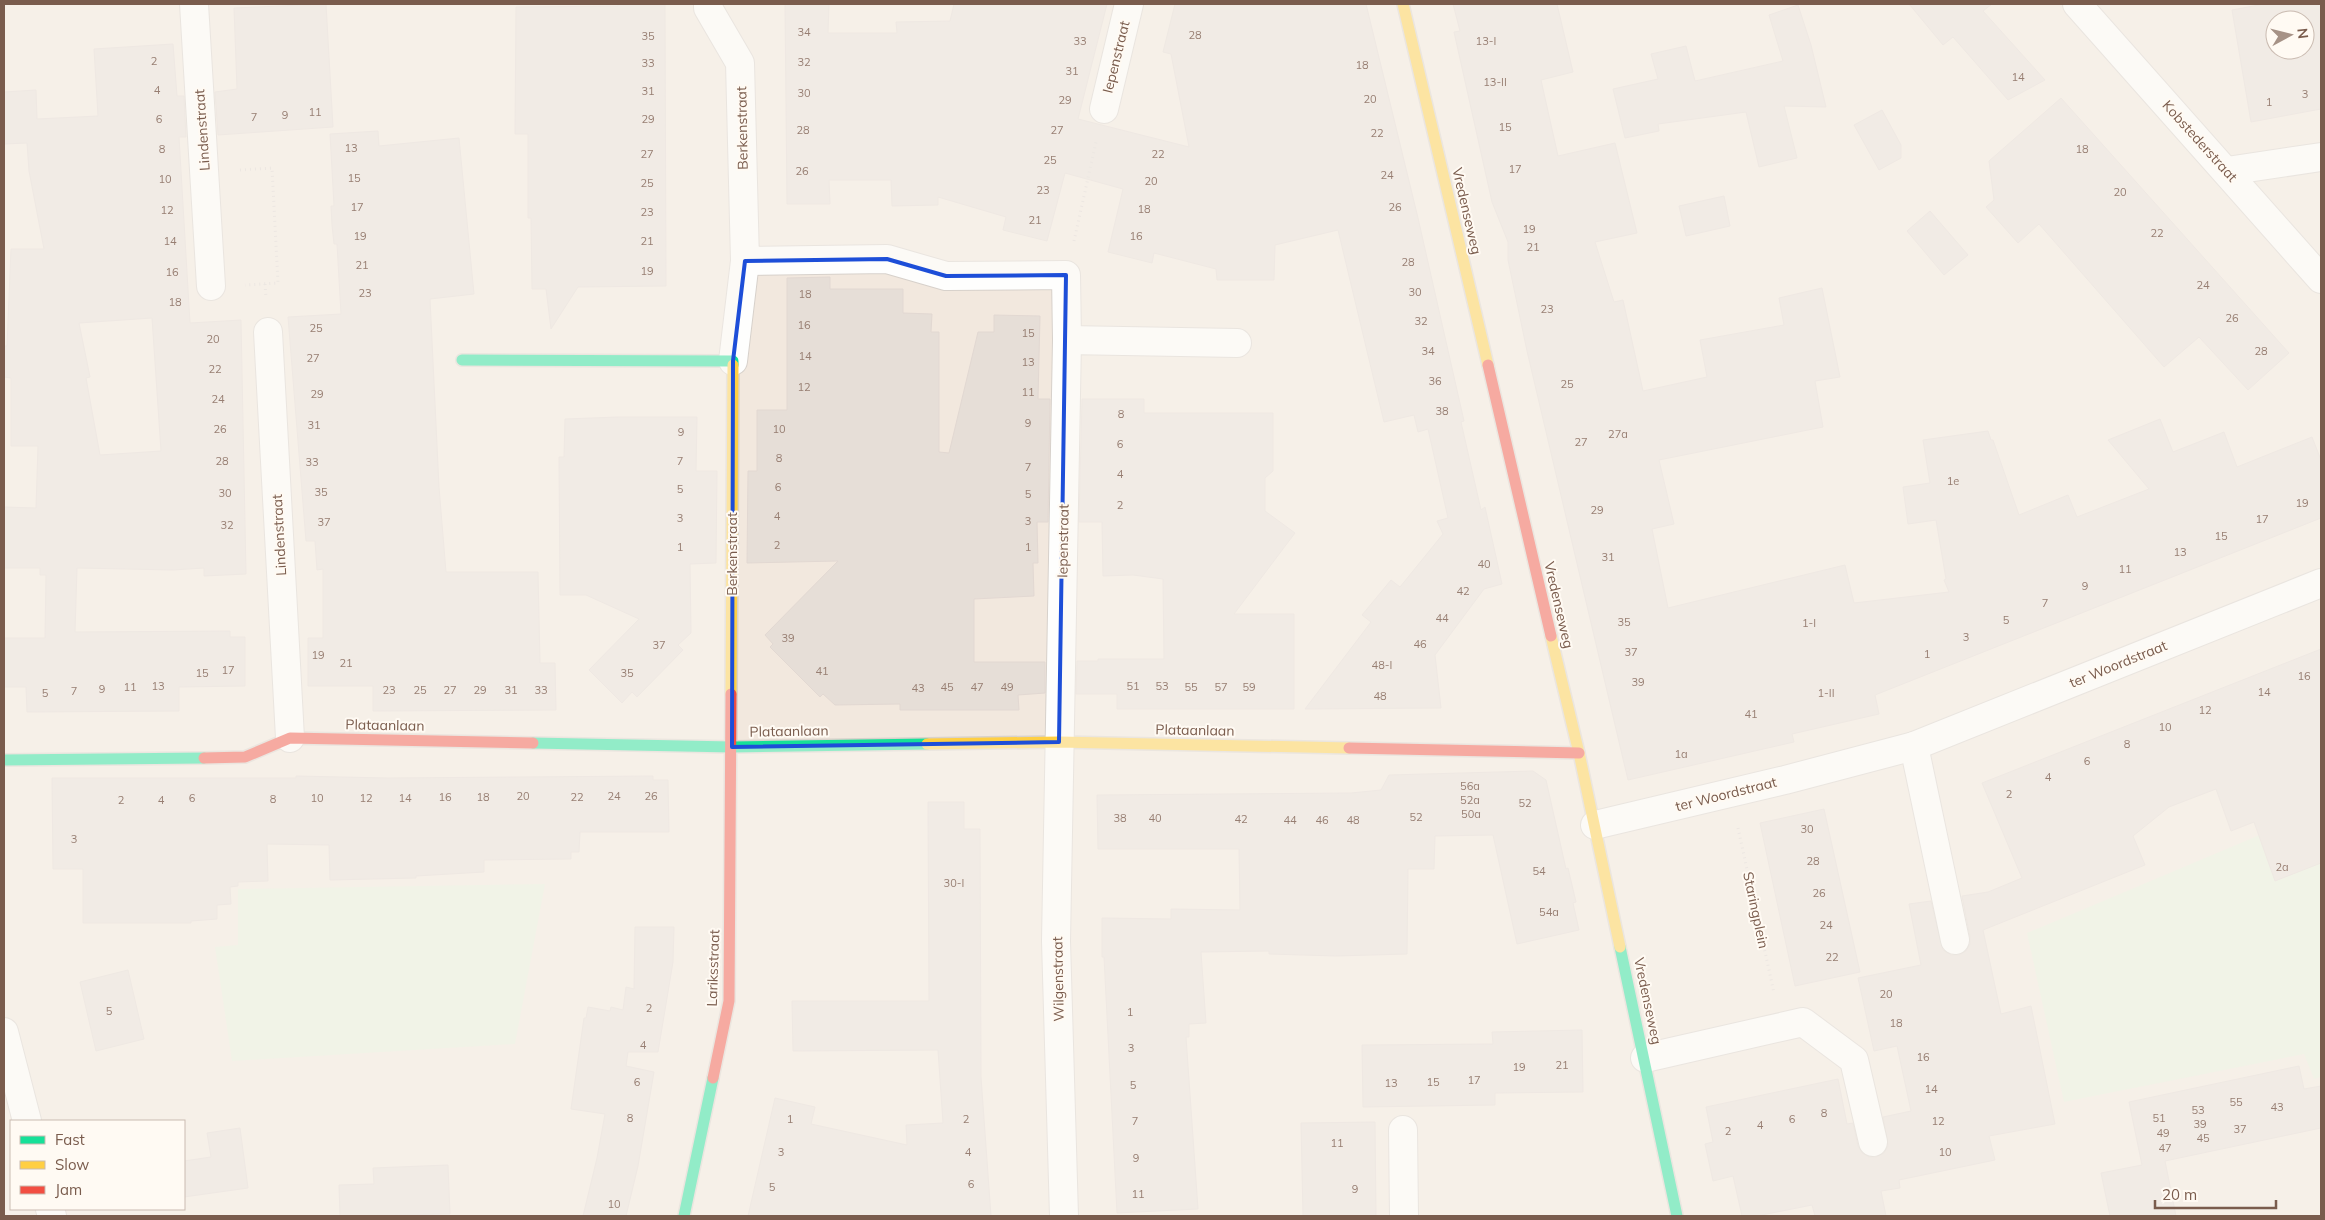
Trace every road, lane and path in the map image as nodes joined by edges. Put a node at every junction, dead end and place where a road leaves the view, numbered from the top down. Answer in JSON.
{"nodes":[{"id":1,"x":194,"y":4,"type":"edge"},
{"id":2,"x":708,"y":4,"type":"edge"},
{"id":3,"x":1129,"y":4,"type":"edge"},
{"id":4,"x":1403,"y":4,"type":"edge"},
{"id":5,"x":2077,"y":4,"type":"edge"},
{"id":6,"x":1104,"y":110,"type":"joint"},
{"id":7,"x":2321,"y":157,"type":"edge"},
{"id":8,"x":2227,"y":171,"type":"junction"},
{"id":9,"x":205,"y":172,"type":"junction"},
{"id":10,"x":745,"y":261,"type":"junction"},
{"id":11,"x":1066,"y":275,"type":"junction"},
{"id":12,"x":2321,"y":279,"type":"edge"},
{"id":13,"x":211,"y":286,"type":"joint"},
{"id":14,"x":268,"y":332,"type":"dead end"},
{"id":15,"x":1067,"y":340,"type":"junction"},
{"id":16,"x":1237,"y":344,"type":"dead end"},
{"id":17,"x":462,"y":360,"type":"dead end"},
{"id":18,"x":733,"y":361,"type":"junction"},
{"id":19,"x":2321,"y":583,"type":"edge"},
{"id":20,"x":290,"y":738,"type":"junction"},
{"id":21,"x":1059,"y":742,"type":"junction"},
{"id":22,"x":1914,"y":746,"type":"junction"},
{"id":23,"x":732,"y":747,"type":"junction"},
{"id":24,"x":1579,"y":753,"type":"junction"},
{"id":25,"x":4,"y":760,"type":"edge"},
{"id":26,"x":1731,"y":793,"type":"junction"},
{"id":27,"x":1595,"y":825,"type":"junction"},
{"id":28,"x":1955,"y":940,"type":"dead end"},
{"id":29,"x":1782,"y":1027,"type":"junction"},
{"id":30,"x":4,"y":1032,"type":"edge"},
{"id":31,"x":1645,"y":1058,"type":"junction"},
{"id":32,"x":27,"y":1120,"type":"edge"},
{"id":33,"x":1403,"y":1130,"type":"dead end"},
{"id":34,"x":1873,"y":1142,"type":"dead end"},
{"id":35,"x":684,"y":1216,"type":"edge"},
{"id":36,"x":1064,"y":1216,"type":"edge"},
{"id":37,"x":1404,"y":1216,"type":"edge"},
{"id":38,"x":1677,"y":1216,"type":"edge"}],
"edges":[{"from":1,"to":9,"type":"street","name":"Lindenstraat"},
{"from":2,"to":10,"type":"street","name":"Berkenstraat"},
{"from":3,"to":6,"type":"street","name":"Iepenstraat"},
{"from":4,"to":24,"type":"street","name":"Vredenseweg"},
{"from":5,"to":8,"type":"street","name":"Kobstederstraat"},
{"from":6,"to":11,"type":"path"},
{"from":7,"to":8,"type":"street"},
{"from":8,"to":12,"type":"street","name":"Kobstederstraat"},
{"from":9,"to":13,"type":"street","name":"Lindenstraat"},
{"from":9,"to":13,"type":"path"},
{"from":10,"to":11,"type":"street"},
{"from":10,"to":18,"type":"street","name":"Berkenstraat"},
{"from":11,"to":15,"type":"street","name":"Iepenstraat"},
{"from":14,"to":20,"type":"street","name":"Lindenstraat"},
{"from":15,"to":16,"type":"street"},
{"from":15,"to":21,"type":"street","name":"Iepenstraat"},
{"from":17,"to":18,"type":"street"},
{"from":18,"to":23,"type":"street","name":"Berkenstraat"},
{"from":19,"to":22,"type":"street","name":"ter Woordstraat"},
{"from":20,"to":23,"type":"street","name":"Plataanlaan"},
{"from":20,"to":25,"type":"street","name":"Plataanlaan"},
{"from":21,"to":23,"type":"street","name":"Plataanlaan"},
{"from":21,"to":24,"type":"street","name":"Plataanlaan"},
{"from":21,"to":36,"type":"street","name":"Wilgenstraat"},
{"from":22,"to":26,"type":"street","name":"ter Woordstraat"},
{"from":22,"to":28,"type":"street"},
{"from":23,"to":35,"type":"street","name":"Lariksstraat"},
{"from":24,"to":27,"type":"street","name":"Vredenseweg"},
{"from":26,"to":27,"type":"street","name":"ter Woordstraat"},
{"from":26,"to":29,"type":"path","name":"Staringplein"},
{"from":27,"to":31,"type":"street","name":"Vredenseweg"},
{"from":29,"to":31,"type":"street"},
{"from":29,"to":34,"type":"street"},
{"from":30,"to":32,"type":"street"},
{"from":31,"to":38,"type":"street","name":"Vredenseweg"},
{"from":33,"to":37,"type":"street"}]}
